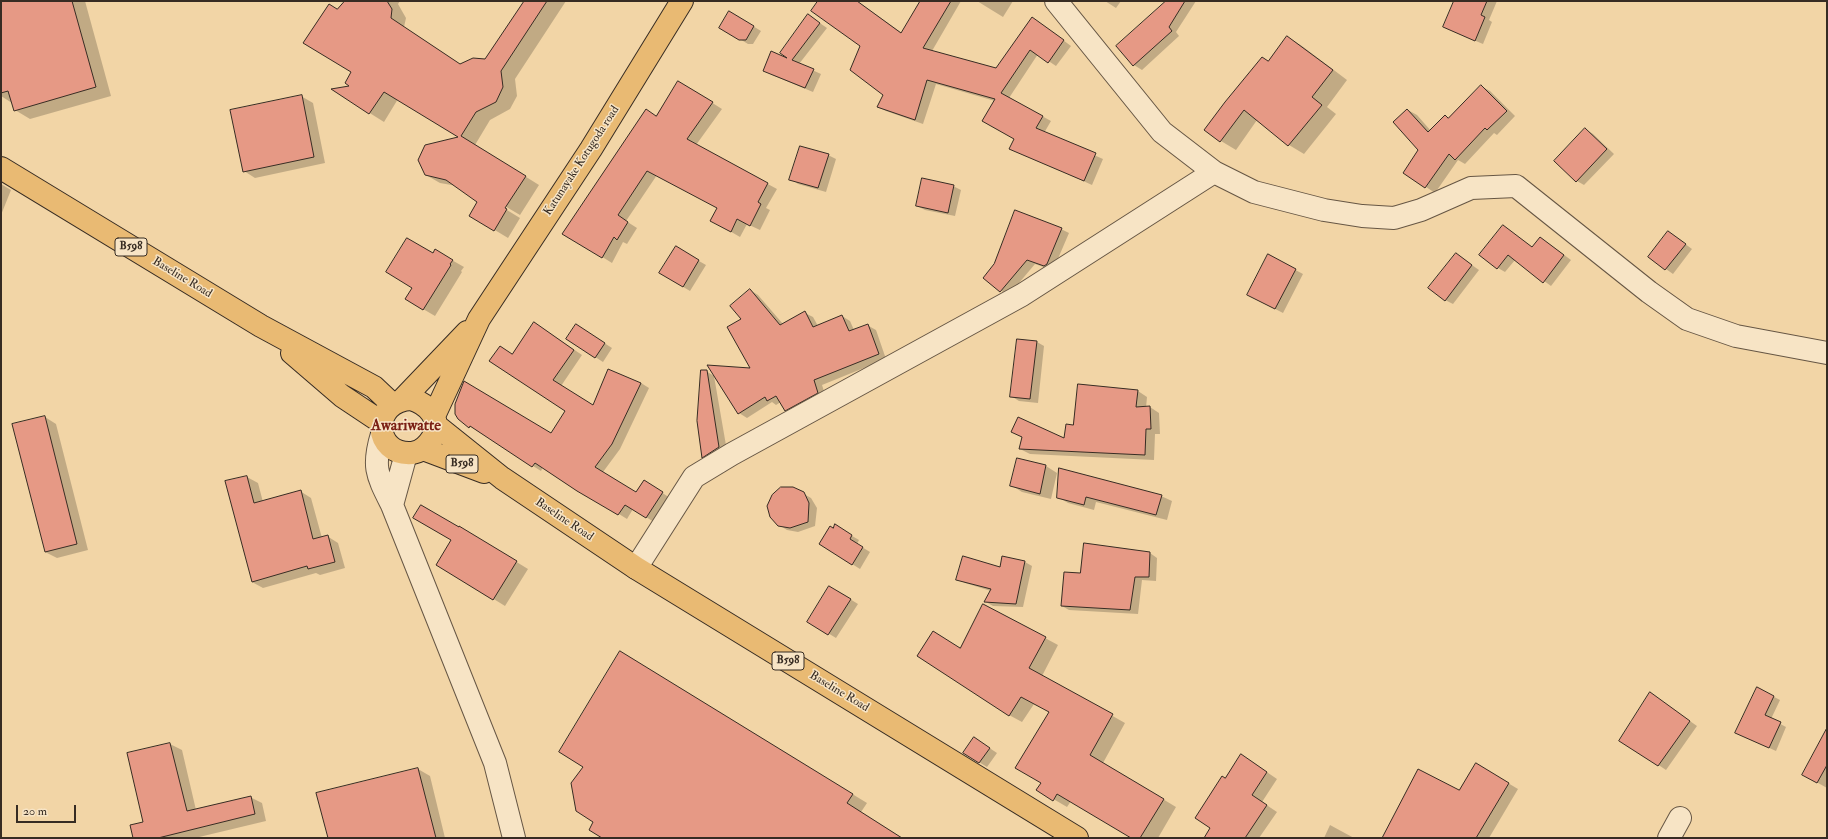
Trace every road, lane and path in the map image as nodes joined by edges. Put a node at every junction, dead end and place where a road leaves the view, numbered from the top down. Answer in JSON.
{"nodes":[{"id":1,"x":682,"y":1,"type":"edge"},
{"id":2,"x":1056,"y":1,"type":"edge"},
{"id":3,"x":1,"y":168,"type":"edge"},
{"id":4,"x":1214,"y":172,"type":"junction"},
{"id":5,"x":479,"y":319,"type":"junction"},
{"id":6,"x":261,"y":326,"type":"junction"},
{"id":7,"x":1827,"y":352,"type":"edge"},
{"id":8,"x":397,"y":402,"type":"junction"},
{"id":9,"x":435,"y":421,"type":"junction"},
{"id":10,"x":382,"y":428,"type":"junction"},
{"id":11,"x":414,"y":451,"type":"junction"},
{"id":12,"x":502,"y":478,"type":"junction"},
{"id":13,"x":392,"y":505,"type":"junction"},
{"id":14,"x":636,"y":568,"type":"junction"},
{"id":15,"x":1680,"y":818,"type":"dead end"},
{"id":16,"x":514,"y":838,"type":"edge"},
{"id":17,"x":1076,"y":838,"type":"edge"},
{"id":18,"x":1669,"y":838,"type":"edge"}],
"edges":[{"from":1,"to":5,"type":"main road","name":"Katunayake Kotugoda road"},
{"from":2,"to":4,"type":"street"},
{"from":3,"to":6,"type":"main road","name":"Baseline Road","number":"B598"},
{"from":4,"to":7,"type":"street"},
{"from":4,"to":14,"type":"street"},
{"from":5,"to":8,"type":"main road","name":"Katunayake Kotugoda road"},
{"from":5,"to":9,"type":"main road","name":"Katunayake Kotugoda road"},
{"from":6,"to":8,"type":"main road","name":"Baseline Road","number":"B598"},
{"from":6,"to":10,"type":"main road","name":"Baseline Road","number":"B598"},
{"from":8,"to":9,"type":"main road"},
{"from":8,"to":10,"type":"main road"},
{"from":9,"to":11,"type":"main road"},
{"from":9,"to":12,"type":"main road","name":"Baseline Road","number":"B598"},
{"from":10,"to":11,"type":"main road"},
{"from":10,"to":13,"type":"street"},
{"from":11,"to":12,"type":"main road","name":"Baseline Road","number":"B598"},
{"from":11,"to":13,"type":"street"},
{"from":12,"to":14,"type":"main road","name":"Baseline Road","number":"B598"},
{"from":13,"to":16,"type":"street"},
{"from":14,"to":17,"type":"main road","name":"Baseline Road","number":"B598"},
{"from":15,"to":18,"type":"street"}]}
